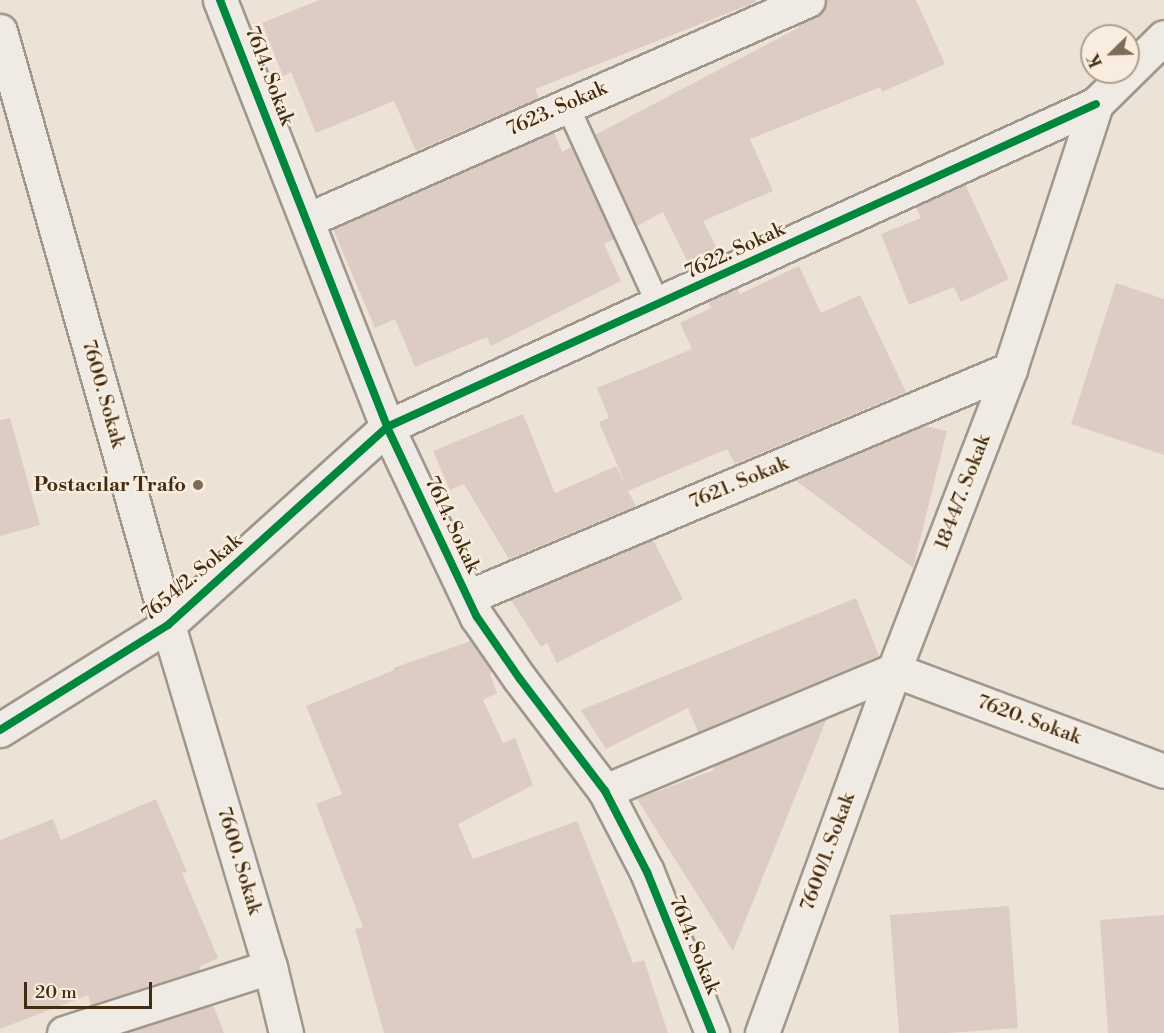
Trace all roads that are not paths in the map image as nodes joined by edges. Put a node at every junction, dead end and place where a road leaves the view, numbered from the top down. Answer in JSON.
{"nodes":[{"id":1,"x":808,"y":0,"type":"edge"},
{"id":2,"x":226,"y":2,"type":"edge"},
{"id":3,"x":0,"y":32,"type":"edge"},
{"id":4,"x":1164,"y":37,"type":"edge"},
{"id":5,"x":1096,"y":104,"type":"junction"},
{"id":6,"x":567,"y":105,"type":"junction"},
{"id":7,"x":307,"y":220,"type":"junction"},
{"id":8,"x":658,"y":304,"type":"junction"},
{"id":9,"x":1010,"y":369,"type":"junction"},
{"id":10,"x":387,"y":427,"type":"junction"},
{"id":11,"x":468,"y":597,"type":"junction"},
{"id":12,"x":168,"y":625,"type":"junction"},
{"id":13,"x":894,"y":670,"type":"junction"},
{"id":14,"x":0,"y":730,"type":"edge"},
{"id":15,"x":1164,"y":771,"type":"edge"},
{"id":16,"x":605,"y":791,"type":"junction"},
{"id":17,"x":270,"y":967,"type":"junction"},
{"id":18,"x":64,"y":1033,"type":"edge"},
{"id":19,"x":286,"y":1033,"type":"edge"},
{"id":20,"x":712,"y":1033,"type":"edge"},
{"id":21,"x":762,"y":1033,"type":"edge"}],
"edges":[{"from":1,"to":6,"type":"street","name":"7623. Sokak"},
{"from":2,"to":7,"type":"street","name":"7614. Sokak"},
{"from":3,"to":12,"type":"street","name":"7600. Sokak"},
{"from":4,"to":5,"type":"street","name":"1844/7. Sokak"},
{"from":5,"to":8,"type":"street","name":"7622. Sokak"},
{"from":5,"to":9,"type":"street","name":"1844/7. Sokak"},
{"from":6,"to":7,"type":"street","name":"7623. Sokak"},
{"from":6,"to":8,"type":"lane"},
{"from":7,"to":10,"type":"street","name":"7614. Sokak"},
{"from":8,"to":10,"type":"street","name":"7622. Sokak"},
{"from":9,"to":11,"type":"street","name":"7621. Sokak"},
{"from":9,"to":13,"type":"street","name":"1844/7. Sokak"},
{"from":10,"to":11,"type":"street","name":"7614. Sokak"},
{"from":10,"to":12,"type":"street","name":"7654/2. Sokak"},
{"from":11,"to":16,"type":"street","name":"7614. Sokak"},
{"from":12,"to":14,"type":"street","name":"7654/2. Sokak"},
{"from":12,"to":17,"type":"street","name":"7600. Sokak"},
{"from":13,"to":15,"type":"street","name":"7620. Sokak"},
{"from":13,"to":16,"type":"street"},
{"from":13,"to":21,"type":"street","name":"7600/1. Sokak"},
{"from":16,"to":20,"type":"street","name":"7614. Sokak"},
{"from":17,"to":18,"type":"street"},
{"from":17,"to":19,"type":"street","name":"7600. Sokak"}]}
